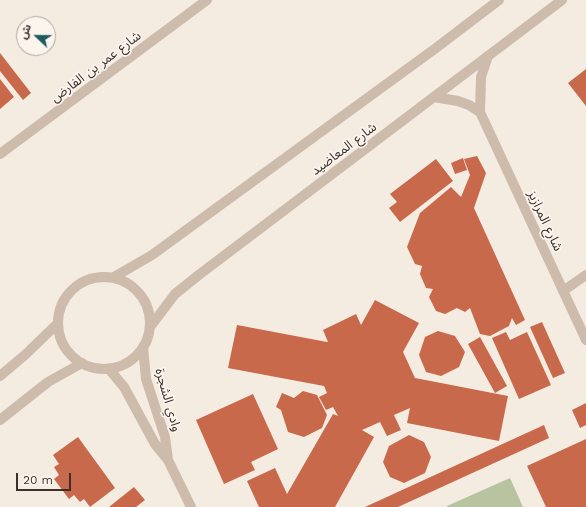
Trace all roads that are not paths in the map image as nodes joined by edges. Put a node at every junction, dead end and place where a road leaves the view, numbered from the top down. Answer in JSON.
{"nodes":[{"id":1,"x":499,"y":0,"type":"edge"},
{"id":2,"x":562,"y":0,"type":"edge"},
{"id":3,"x":205,"y":1,"type":"edge"},
{"id":4,"x":488,"y":56,"type":"junction"},
{"id":5,"x":434,"y":97,"type":"junction"},
{"id":6,"x":480,"y":112,"type":"junction"},
{"id":7,"x":0,"y":154,"type":"edge"},
{"id":8,"x":586,"y":275,"type":"edge"},
{"id":9,"x":114,"y":277,"type":"junction"},
{"id":10,"x":563,"y":291,"type":"junction"},
{"id":11,"x":58,"y":323,"type":"junction"},
{"id":12,"x":150,"y":327,"type":"junction"},
{"id":13,"x":586,"y":340,"type":"edge"},
{"id":14,"x":144,"y":347,"type":"junction"},
{"id":15,"x":82,"y":363,"type":"junction"},
{"id":16,"x":109,"y":369,"type":"junction"},
{"id":17,"x":0,"y":376,"type":"edge"},
{"id":18,"x":0,"y":420,"type":"edge"},
{"id":19,"x":168,"y":460,"type":"junction"},
{"id":20,"x":191,"y":507,"type":"edge"}],
"edges":[{"from":1,"to":9,"type":"street","name":"شارع المعاضيد"},
{"from":2,"to":4,"type":"street","name":"شارع المعاضيد"},
{"from":3,"to":7,"type":"street","name":"شارع عمر بن الفارض"},
{"from":4,"to":5,"type":"street","name":"شارع المعاضيد"},
{"from":4,"to":6,"type":"street","name":"شارع المرازيز"},
{"from":5,"to":6,"type":"street"},
{"from":5,"to":12,"type":"street","name":"شارع المعاضيد"},
{"from":6,"to":10,"type":"street","name":"شارع المرازيز"},
{"from":8,"to":10,"type":"street"},
{"from":9,"to":11,"type":"street"},
{"from":9,"to":12,"type":"street"},
{"from":10,"to":13,"type":"street","name":"شارع المرازيز"},
{"from":11,"to":15,"type":"street"},
{"from":11,"to":17,"type":"street"},
{"from":12,"to":14,"type":"street"},
{"from":14,"to":16,"type":"street"},
{"from":14,"to":19,"type":"street","name":"وادي الشجرة"},
{"from":15,"to":16,"type":"street"},
{"from":15,"to":18,"type":"street"},
{"from":16,"to":19,"type":"street","name":"وادي الشجرة"},
{"from":19,"to":20,"type":"street","name":"وادي الشجرة"}]}
